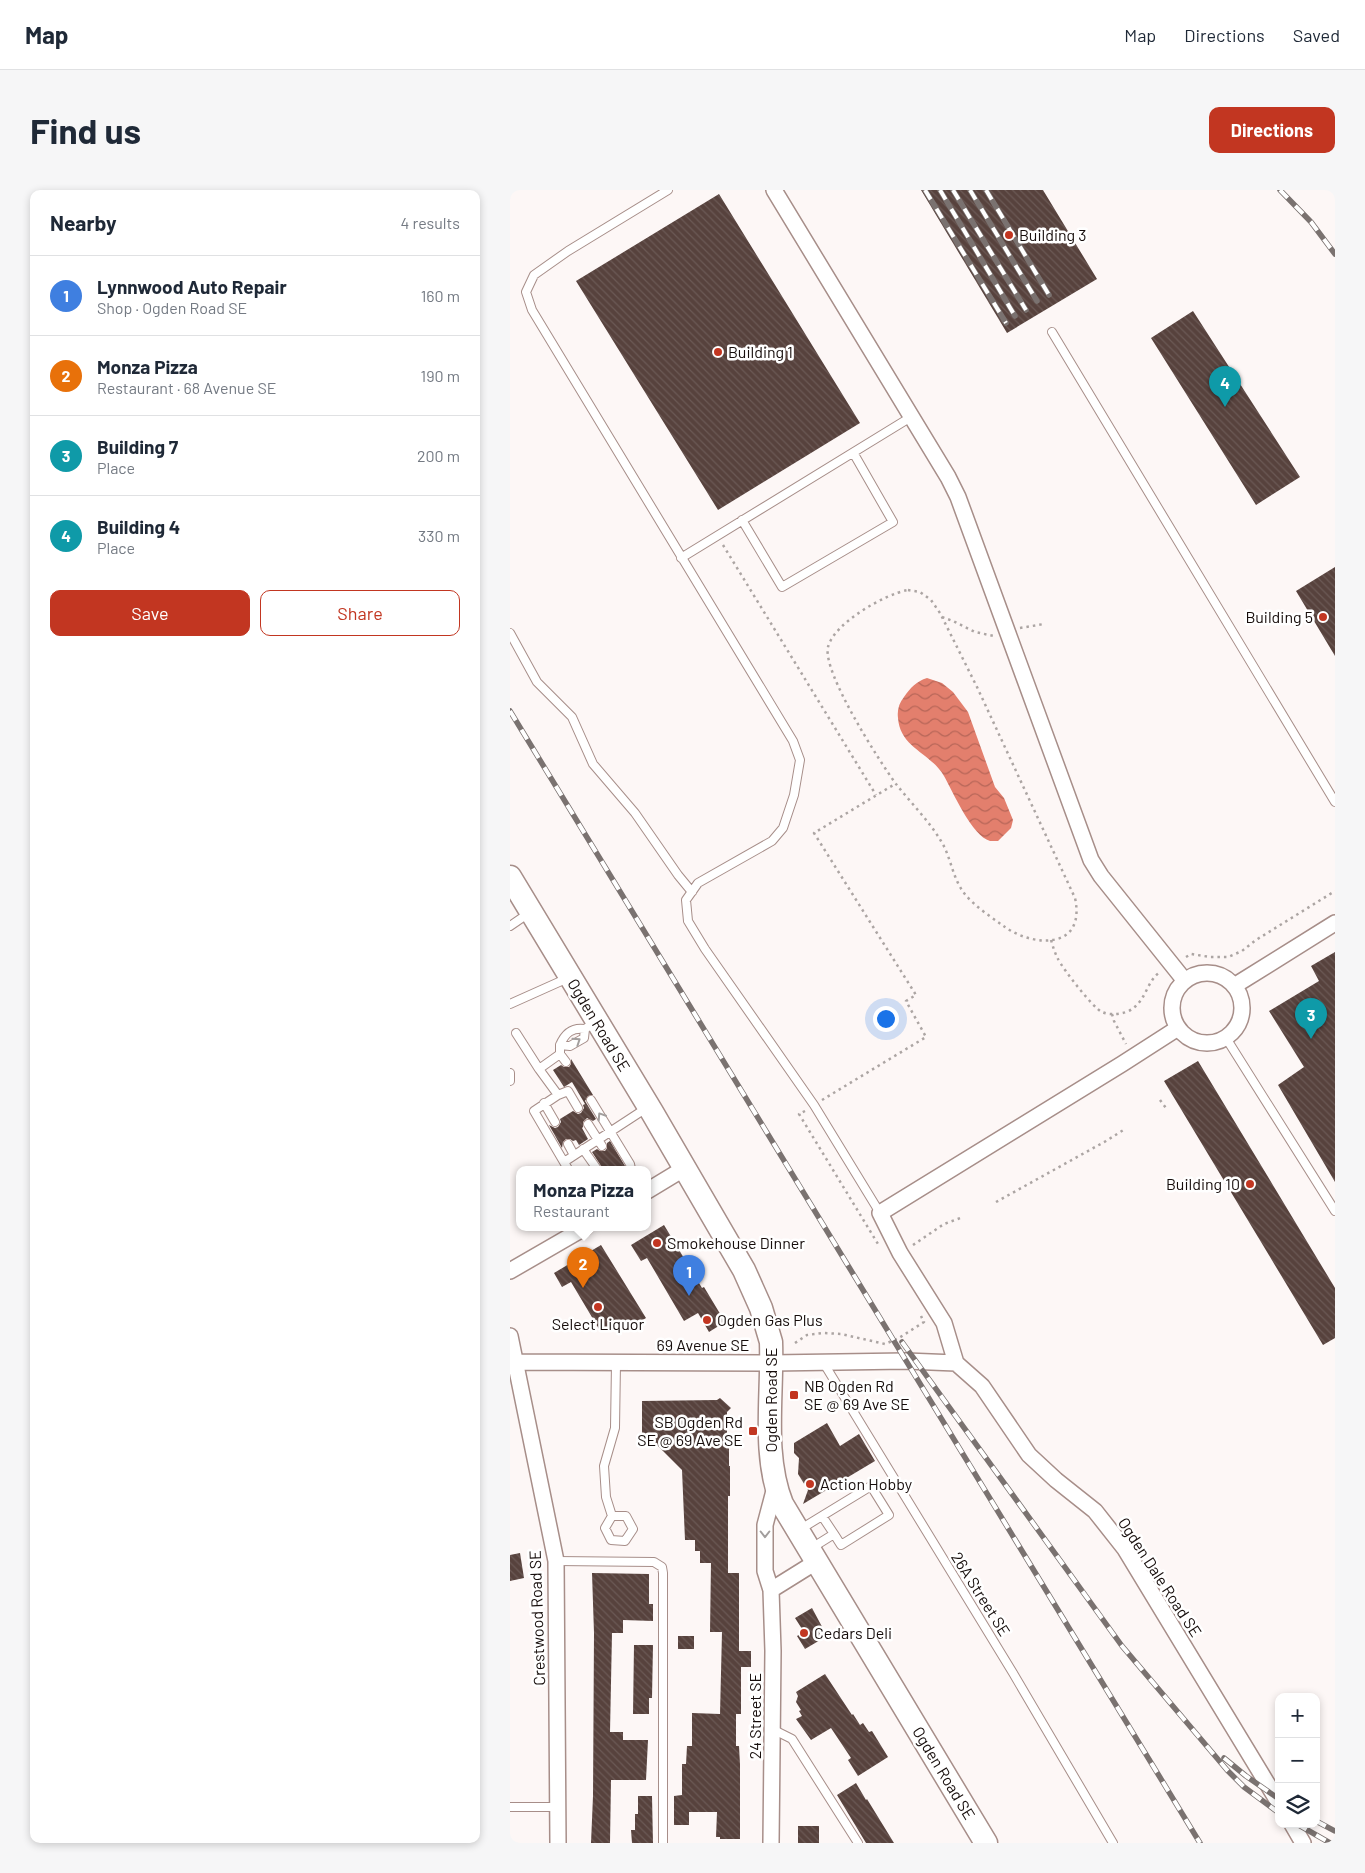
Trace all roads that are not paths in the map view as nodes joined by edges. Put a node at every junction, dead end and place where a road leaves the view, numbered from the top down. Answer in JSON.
{"nodes":[{"id":1,"x":668,"y":190,"type":"edge"},
{"id":2,"x":774,"y":190,"type":"edge"},
{"id":3,"x":1052,"y":332,"type":"dead end"},
{"id":4,"x":911,"y":418,"type":"junction"},
{"id":5,"x":854,"y":454,"type":"junction"},
{"id":6,"x":742,"y":520,"type":"junction"},
{"id":7,"x":681,"y":558,"type":"junction"},
{"id":8,"x":510,"y":633,"type":"edge"},
{"id":9,"x":1335,"y":802,"type":"edge"},
{"id":10,"x":510,"y":877,"type":"edge"},
{"id":11,"x":692,"y":892,"type":"junction"},
{"id":12,"x":531,"y":912,"type":"junction"},
{"id":13,"x":1335,"y":922,"type":"edge"},
{"id":14,"x":510,"y":926,"type":"edge"},
{"id":15,"x":570,"y":977,"type":"junction"},
{"id":16,"x":1185,"y":981,"type":"junction"},
{"id":17,"x":1234,"y":986,"type":"junction"},
{"id":18,"x":510,"y":1004,"type":"edge"},
{"id":19,"x":591,"y":1025,"type":"junction"},
{"id":20,"x":1178,"y":1028,"type":"junction"},
{"id":21,"x":516,"y":1034,"type":"dead end"},
{"id":22,"x":1226,"y":1038,"type":"junction"},
{"id":23,"x":560,"y":1045,"type":"junction"},
{"id":24,"x":560,"y":1054,"type":"junction"},
{"id":25,"x":566,"y":1062,"type":"dead end"},
{"id":26,"x":539,"y":1070,"type":"junction"},
{"id":27,"x":510,"y":1073,"type":"edge"},
{"id":28,"x":510,"y":1081,"type":"edge"},
{"id":29,"x":558,"y":1095,"type":"junction"},
{"id":30,"x":591,"y":1100,"type":"dead end"},
{"id":31,"x":544,"y":1103,"type":"junction"},
{"id":32,"x":648,"y":1106,"type":"junction"},
{"id":33,"x":578,"y":1108,"type":"dead end"},
{"id":34,"x":555,"y":1122,"type":"dead end"},
{"id":35,"x":588,"y":1124,"type":"dead end"},
{"id":36,"x":611,"y":1131,"type":"junction"},
{"id":37,"x":600,"y":1143,"type":"junction"},
{"id":38,"x":568,"y":1144,"type":"dead end"},
{"id":39,"x":583,"y":1149,"type":"junction"},
{"id":40,"x":574,"y":1155,"type":"junction"},
{"id":41,"x":566,"y":1166,"type":"edge"},
{"id":42,"x":595,"y":1166,"type":"edge"},
{"id":43,"x":630,"y":1166,"type":"edge"},
{"id":44,"x":685,"y":1168,"type":"junction"},
{"id":45,"x":651,"y":1189,"type":"edge"},
{"id":46,"x":1335,"y":1211,"type":"edge"},
{"id":47,"x":880,"y":1213,"type":"junction"},
{"id":48,"x":579,"y":1231,"type":"edge"},
{"id":49,"x":510,"y":1271,"type":"edge"},
{"id":50,"x":510,"y":1336,"type":"edge"},
{"id":51,"x":512,"y":1362,"type":"edge"},
{"id":52,"x":823,"y":1362,"type":"junction"},
{"id":53,"x":616,"y":1363,"type":"junction"},
{"id":54,"x":772,"y":1363,"type":"junction"},
{"id":55,"x":956,"y":1363,"type":"junction"},
{"id":56,"x":775,"y":1486,"type":"junction"},
{"id":57,"x":612,"y":1516,"type":"dead end"},
{"id":58,"x":822,"y":1516,"type":"junction"},
{"id":59,"x":834,"y":1534,"type":"junction"},
{"id":60,"x":807,"y":1548,"type":"junction"},
{"id":61,"x":556,"y":1561,"type":"junction"},
{"id":62,"x":771,"y":1590,"type":"junction"},
{"id":63,"x":772,"y":1729,"type":"junction"},
{"id":64,"x":1275,"y":1796,"type":"edge"},
{"id":65,"x":510,"y":1807,"type":"edge"},
{"id":66,"x":558,"y":1807,"type":"junction"},
{"id":67,"x":1294,"y":1828,"type":"edge"},
{"id":68,"x":558,"y":1843,"type":"edge"},
{"id":69,"x":662,"y":1843,"type":"edge"},
{"id":70,"x":771,"y":1843,"type":"edge"},
{"id":71,"x":858,"y":1843,"type":"edge"},
{"id":72,"x":986,"y":1843,"type":"edge"},
{"id":73,"x":1113,"y":1843,"type":"edge"},
{"id":74,"x":1303,"y":1843,"type":"edge"}],
"edges":[{"from":1,"to":7,"type":"lane"},
{"from":2,"to":4,"type":"street"},
{"from":3,"to":9,"type":"lane"},
{"from":4,"to":5,"type":"lane"},
{"from":4,"to":16,"type":"street"},
{"from":5,"to":6,"type":"lane"},
{"from":5,"to":6,"type":"lane"},
{"from":6,"to":7,"type":"lane"},
{"from":7,"to":11,"type":"lane"},
{"from":8,"to":11,"type":"lane"},
{"from":10,"to":12,"type":"street","name":"Ogden Road SE"},
{"from":11,"to":47,"type":"lane"},
{"from":12,"to":14,"type":"lane"},
{"from":12,"to":15,"type":"street","name":"Ogden Road SE"},
{"from":13,"to":17,"type":"street"},
{"from":15,"to":18,"type":"lane"},
{"from":15,"to":19,"type":"street","name":"Ogden Road SE"},
{"from":16,"to":17,"type":"street"},
{"from":16,"to":20,"type":"street"},
{"from":17,"to":22,"type":"street"},
{"from":19,"to":23,"type":"lane"},
{"from":23,"to":19,"type":"lane","one_way":true},
{"from":19,"to":32,"type":"street","name":"Ogden Road SE"},
{"from":20,"to":22,"type":"street"},
{"from":20,"to":47,"type":"street"},
{"from":21,"to":26,"type":"lane"},
{"from":22,"to":46,"type":"lane"},
{"from":23,"to":24,"type":"lane"},
{"from":24,"to":25,"type":"lane"},
{"from":24,"to":26,"type":"lane"},
{"from":26,"to":29,"type":"lane"},
{"from":27,"to":28,"type":"lane"},
{"from":29,"to":31,"type":"lane"},
{"from":29,"to":33,"type":"lane"},
{"from":36,"to":30,"type":"lane","one_way":true},
{"from":31,"to":34,"type":"lane"},
{"from":31,"to":41,"type":"lane"},
{"from":32,"to":36,"type":"lane"},
{"from":32,"to":44,"type":"street","name":"Ogden Road SE"},
{"from":35,"to":37,"type":"lane"},
{"from":36,"to":37,"type":"lane"},
{"from":36,"to":43,"type":"lane"},
{"from":37,"to":39,"type":"lane"},
{"from":38,"to":40,"type":"lane"},
{"from":39,"to":40,"type":"lane"},
{"from":39,"to":42,"type":"lane"},
{"from":40,"to":41,"type":"lane"},
{"from":44,"to":45,"type":"street"},
{"from":44,"to":54,"type":"street","name":"Ogden Road SE"},
{"from":47,"to":55,"type":"street"},
{"from":48,"to":49,"type":"street"},
{"from":50,"to":51,"type":"street","name":"Crestwood Road SE"},
{"from":51,"to":53,"type":"street","name":"69 Avenue SE"},
{"from":51,"to":61,"type":"street","name":"Crestwood Road SE"},
{"from":52,"to":54,"type":"street","name":"69 Avenue SE"},
{"from":52,"to":55,"type":"street","name":"69 Avenue SE"},
{"from":52,"to":73,"type":"lane","name":"26A Street SE"},
{"from":53,"to":54,"type":"street","name":"69 Avenue SE"},
{"from":53,"to":57,"type":"lane"},
{"from":54,"to":56,"type":"street","name":"Ogden Road SE"},
{"from":55,"to":64,"type":"street","name":"Ogden Dale Road SE"},
{"from":56,"to":60,"type":"street","name":"Ogden Road SE"},
{"from":56,"to":62,"type":"street","name":"24 Street SE","one_way":true},
{"from":58,"to":59,"type":"lane"},
{"from":58,"to":59,"type":"lane"},
{"from":58,"to":60,"type":"lane"},
{"from":59,"to":60,"type":"lane"},
{"from":60,"to":62,"type":"street"},
{"from":60,"to":72,"type":"street","name":"Ogden Road SE"},
{"from":61,"to":66,"type":"street","name":"Crestwood Road SE"},
{"from":61,"to":69,"type":"lane"},
{"from":62,"to":63,"type":"street","name":"24 Street SE"},
{"from":63,"to":70,"type":"street","name":"24 Street SE"},
{"from":63,"to":71,"type":"lane"},
{"from":65,"to":66,"type":"lane"},
{"from":66,"to":68,"type":"street","name":"Crestwood Road SE"},
{"from":67,"to":74,"type":"street"}]}
